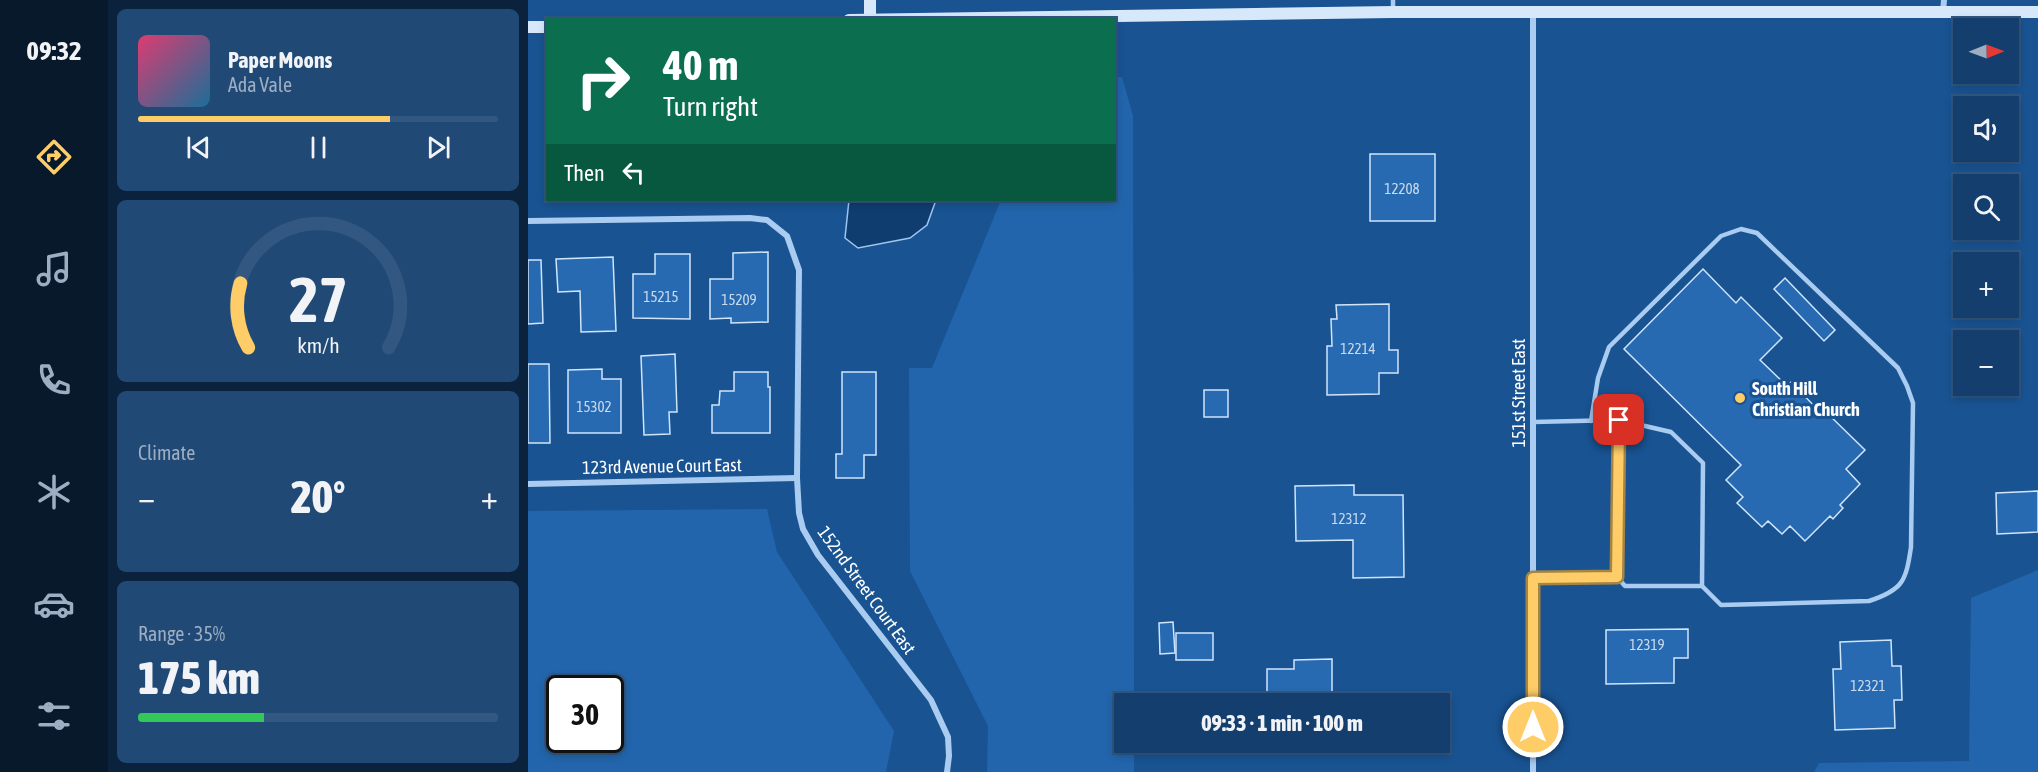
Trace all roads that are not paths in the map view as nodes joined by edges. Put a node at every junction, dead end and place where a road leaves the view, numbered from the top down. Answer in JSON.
{"nodes":[{"id":1,"x":870,"y":0,"type":"edge"},
{"id":2,"x":1393,"y":6,"type":"edge"},
{"id":3,"x":1943,"y":6,"type":"edge"},
{"id":4,"x":2038,"y":12,"type":"edge"},
{"id":5,"x":1533,"y":13,"type":"junction"},
{"id":6,"x":870,"y":18,"type":"edge"},
{"id":7,"x":910,"y":18,"type":"edge"},
{"id":8,"x":528,"y":27,"type":"edge"},
{"id":9,"x":546,"y":27,"type":"edge"},
{"id":10,"x":528,"y":221,"type":"edge"},
{"id":11,"x":1619,"y":420,"type":"junction"},
{"id":12,"x":1591,"y":421,"type":"junction"},
{"id":13,"x":1533,"y":422,"type":"junction"},
{"id":14,"x":797,"y":478,"type":"junction"},
{"id":15,"x":528,"y":484,"type":"edge"},
{"id":16,"x":1617,"y":577,"type":"junction"},
{"id":17,"x":1533,"y":578,"type":"junction"},
{"id":18,"x":1702,"y":586,"type":"junction"},
{"id":19,"x":947,"y":772,"type":"edge"},
{"id":20,"x":1533,"y":772,"type":"edge"}],
"edges":[{"from":1,"to":6,"type":"main road"},
{"from":2,"to":5,"type":"main road"},
{"from":2,"to":7,"type":"main road"},
{"from":3,"to":4,"type":"main road"},
{"from":3,"to":5,"type":"main road"},
{"from":5,"to":13,"type":"street","name":"151st Street East"},
{"from":8,"to":9,"type":"main road"},
{"from":10,"to":14,"type":"street","name":"152nd Street Court East"},
{"from":11,"to":12,"type":"lane"},
{"from":11,"to":16,"type":"lane"},
{"from":11,"to":18,"type":"lane"},
{"from":12,"to":13,"type":"lane"},
{"from":12,"to":18,"type":"lane"},
{"from":13,"to":17,"type":"street","name":"151st Street East"},
{"from":14,"to":15,"type":"street","name":"123rd Avenue Court East"},
{"from":14,"to":19,"type":"street","name":"152nd Street Court East"},
{"from":16,"to":17,"type":"lane"},
{"from":16,"to":18,"type":"lane"},
{"from":17,"to":20,"type":"street","name":"151st Street East"}]}
